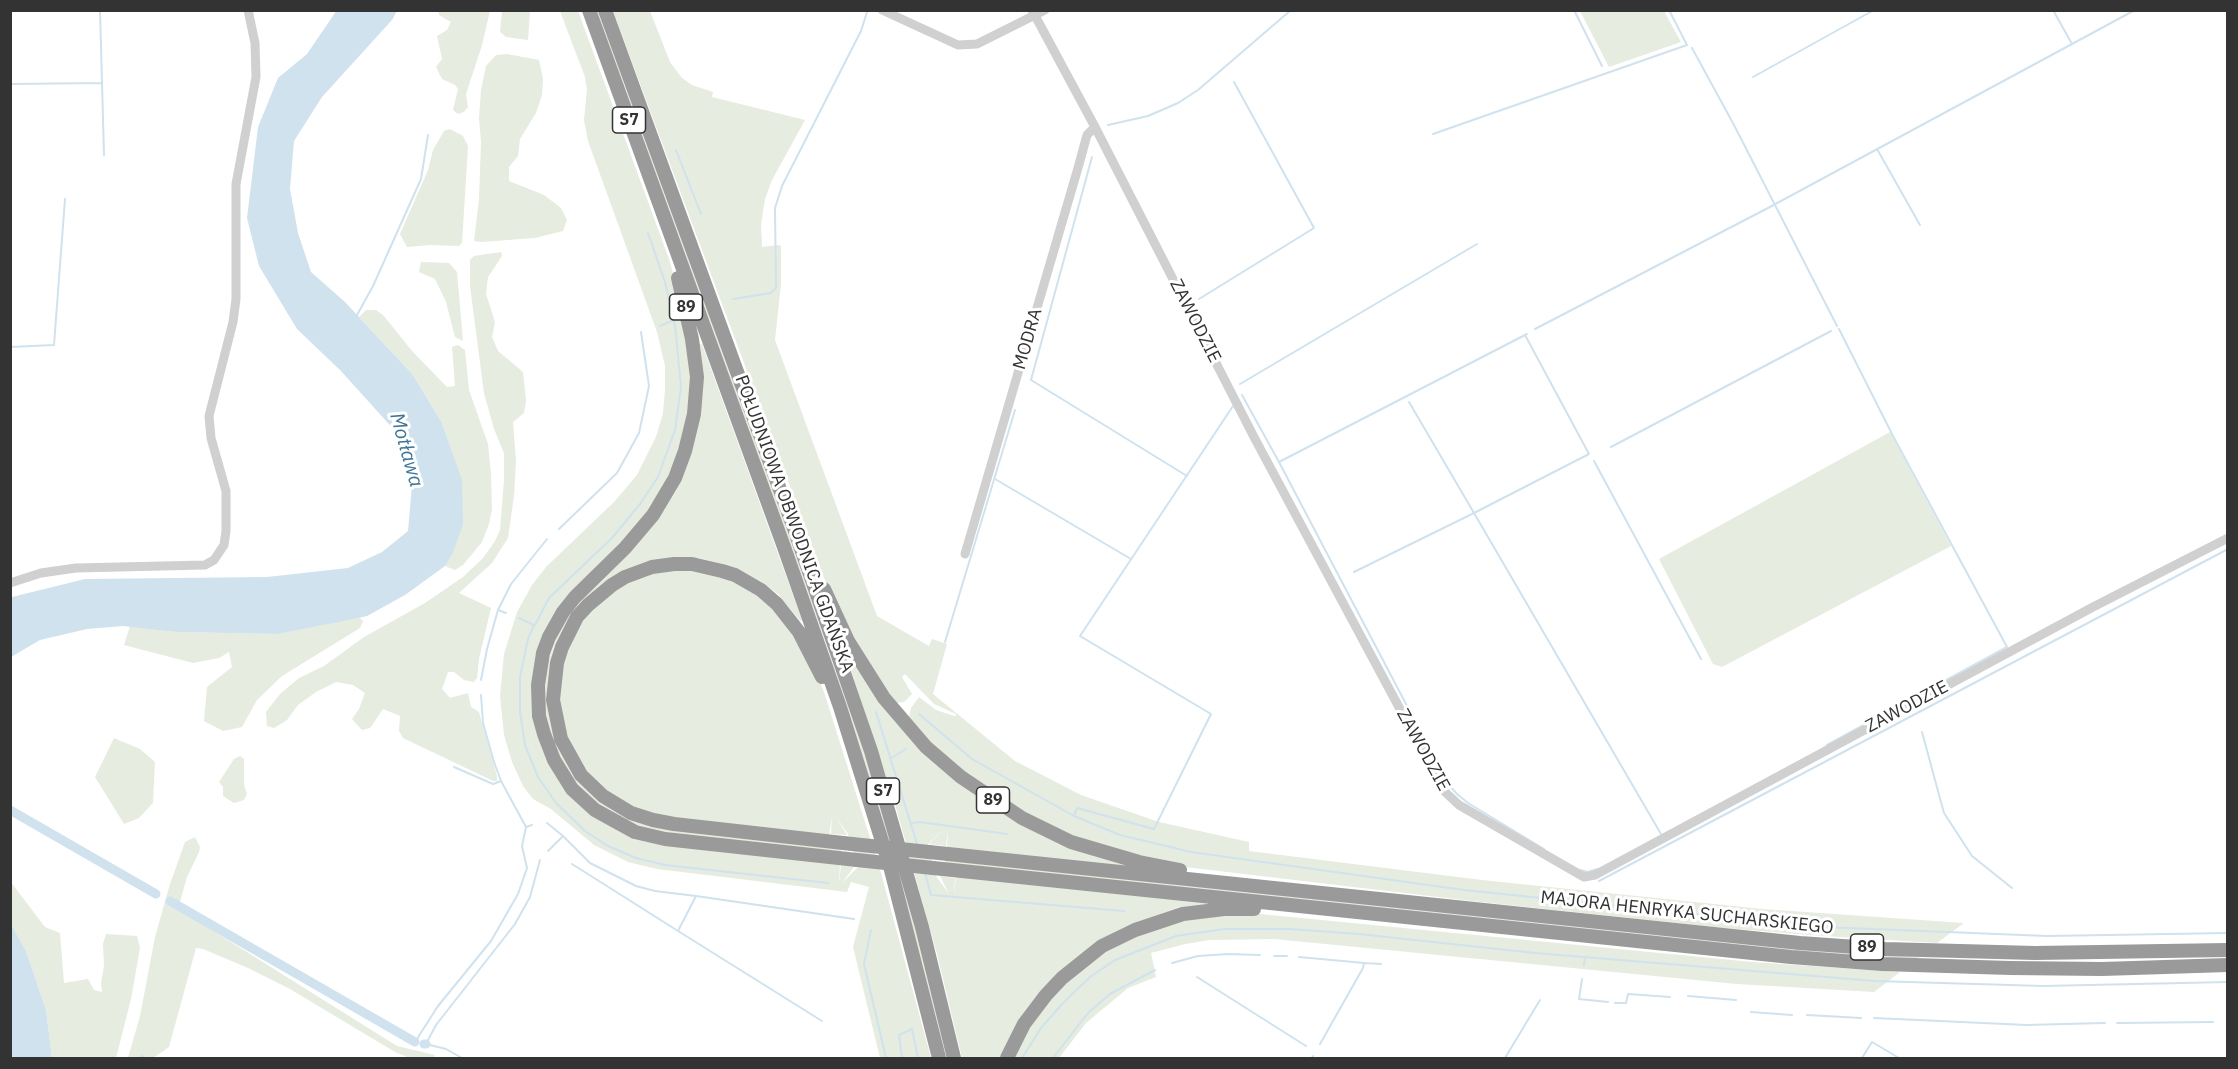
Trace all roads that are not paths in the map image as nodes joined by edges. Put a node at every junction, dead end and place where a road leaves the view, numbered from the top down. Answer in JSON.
{"nodes":[{"id":1,"x":249,"y":10,"type":"edge"},
{"id":2,"x":589,"y":10,"type":"edge"},
{"id":3,"x":605,"y":10,"type":"edge"},
{"id":4,"x":882,"y":10,"type":"edge"},
{"id":5,"x":1045,"y":10,"type":"edge"},
{"id":6,"x":1033,"y":13,"type":"edge"},
{"id":7,"x":1095,"y":127,"type":"junction"},
{"id":8,"x":669,"y":230,"type":"junction"},
{"id":9,"x":794,"y":528,"type":"junction"},
{"id":10,"x":2228,"y":538,"type":"edge"},
{"id":11,"x":965,"y":554,"type":"dead end"},
{"id":12,"x":10,"y":583,"type":"edge"},
{"id":13,"x":840,"y":707,"type":"junction"},
{"id":14,"x":1251,"y":886,"type":"junction"},
{"id":15,"x":1301,"y":907,"type":"junction"},
{"id":16,"x":2228,"y":950,"type":"edge"},
{"id":17,"x":2228,"y":965,"type":"edge"},
{"id":18,"x":939,"y":1059,"type":"edge"},
{"id":19,"x":954,"y":1059,"type":"edge"},
{"id":20,"x":1007,"y":1059,"type":"edge"}],
"edges":[{"from":1,"to":12,"type":"street"},
{"from":2,"to":8,"type":"highway","name":"POŁUDNIOWA OBWODNICA GDAŃSKA","number":"S7"},
{"from":3,"to":9,"type":"highway","name":"POŁUDNIOWA OBWODNICA GDAŃSKA","number":"S7"},
{"from":4,"to":6,"type":"street"},
{"from":5,"to":6,"type":"street"},
{"from":6,"to":7,"type":"street","name":"ZAWODZIE"},
{"from":7,"to":10,"type":"street","name":"ZAWODZIE"},
{"from":7,"to":11,"type":"street","name":"MODRA"},
{"from":8,"to":13,"type":"highway","name":"POŁUDNIOWA OBWODNICA GDAŃSKA","number":"S7"},
{"from":8,"to":15,"type":"highway","number":"89","bridge":true},
{"from":9,"to":14,"type":"highway","number":"89"},
{"from":9,"to":19,"type":"highway","name":"POŁUDNIOWA OBWODNICA GDAŃSKA","number":"S7"},
{"from":13,"to":14,"type":"highway","number":"89","bridge":true},
{"from":13,"to":18,"type":"highway","name":"POŁUDNIOWA OBWODNICA GDAŃSKA","number":"S7"},
{"from":14,"to":16,"type":"highway","name":"MAJORA HENRYKA SUCHARSKIEGO","number":"89"},
{"from":15,"to":17,"type":"highway","name":"MAJORA HENRYKA SUCHARSKIEGO","number":"89"},
{"from":15,"to":20,"type":"highway","number":"89"}]}
